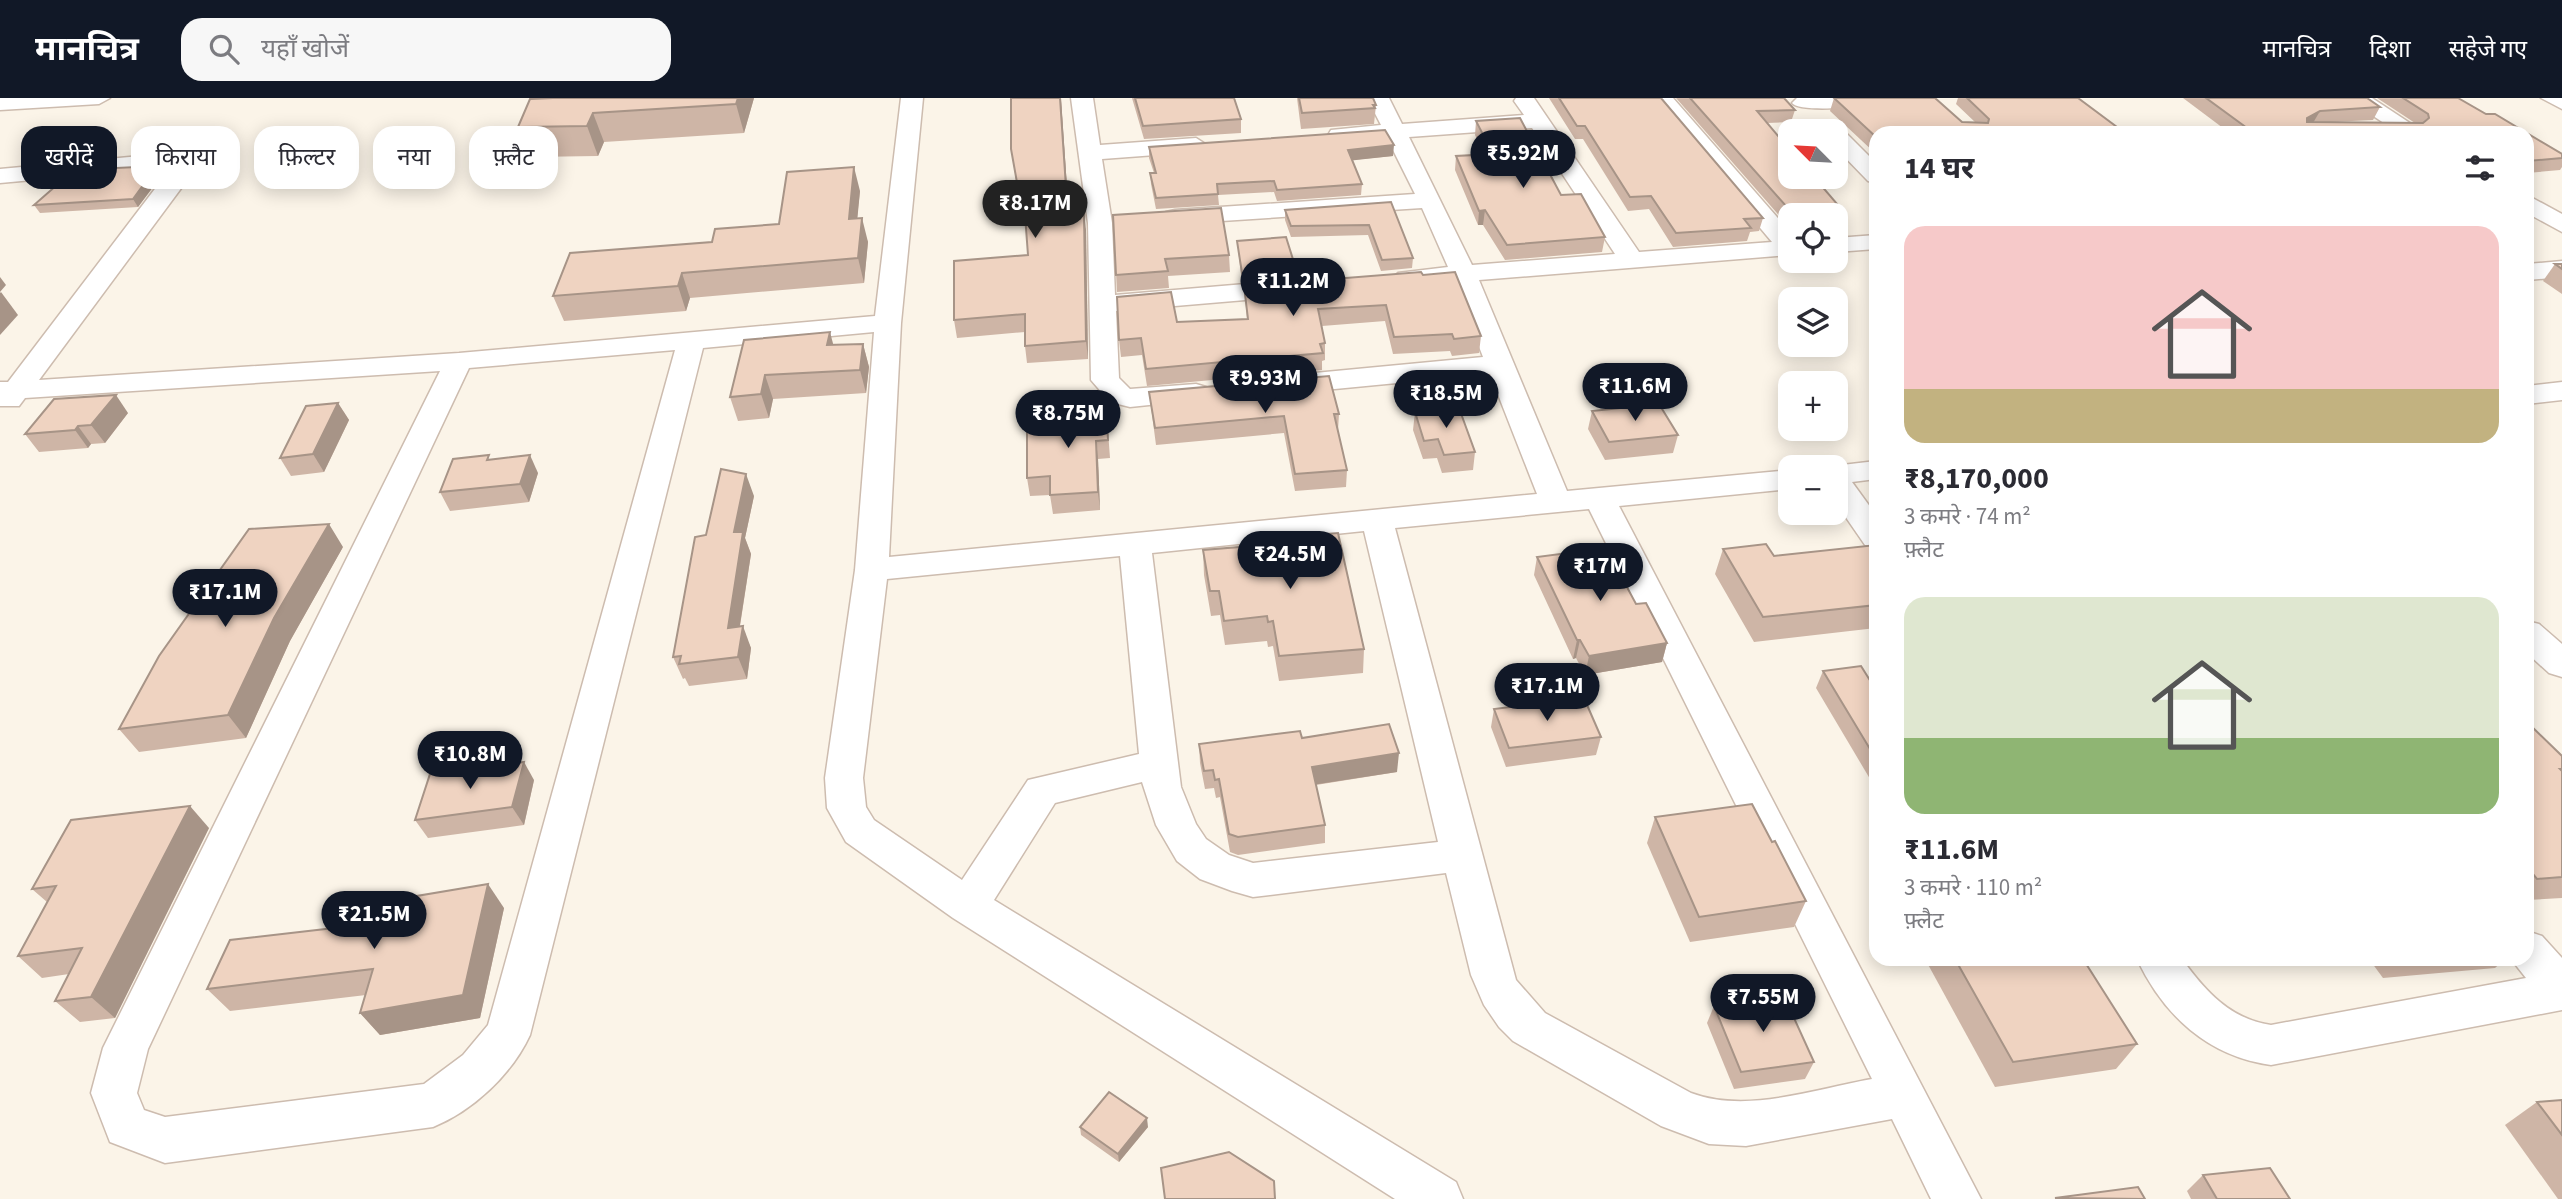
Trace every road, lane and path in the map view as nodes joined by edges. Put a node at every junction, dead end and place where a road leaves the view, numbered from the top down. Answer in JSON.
{"nodes":[{"id":1,"x":99,"y":98,"type":"edge"},
{"id":2,"x":912,"y":98,"type":"edge"},
{"id":3,"x":1082,"y":98,"type":"edge"},
{"id":4,"x":1378,"y":98,"type":"edge"},
{"id":5,"x":1523,"y":98,"type":"edge"},
{"id":6,"x":1662,"y":98,"type":"edge"},
{"id":7,"x":1872,"y":98,"type":"edge"},
{"id":8,"x":2357,"y":98,"type":"edge"},
{"id":9,"x":2552,"y":98,"type":"edge"},
{"id":10,"x":1800,"y":101,"type":"edge"},
{"id":11,"x":2562,"y":103,"type":"edge"},
{"id":12,"x":0,"y":104,"type":"edge"},
{"id":13,"x":1819,"y":119,"type":"edge"},
{"id":14,"x":1538,"y":121,"type":"junction"},
{"id":15,"x":2402,"y":126,"type":"edge"},
{"id":16,"x":1394,"y":130,"type":"junction"},
{"id":17,"x":1311,"y":137,"type":"edge"},
{"id":18,"x":1214,"y":144,"type":"edge"},
{"id":19,"x":1848,"y":148,"type":"edge"},
{"id":20,"x":1089,"y":153,"type":"junction"},
{"id":21,"x":1869,"y":169,"type":"edge"},
{"id":22,"x":1,"y":177,"type":"edge"},
{"id":23,"x":1430,"y":200,"type":"junction"},
{"id":24,"x":2534,"y":207,"type":"edge"},
{"id":25,"x":1155,"y":219,"type":"edge"},
{"id":26,"x":1127,"y":220,"type":"edge"},
{"id":27,"x":1100,"y":222,"type":"junction"},
{"id":28,"x":2562,"y":225,"type":"edge"},
{"id":29,"x":1778,"y":234,"type":"edge"},
{"id":30,"x":1869,"y":243,"type":"edge"},
{"id":31,"x":1848,"y":244,"type":"edge"},
{"id":32,"x":1778,"y":249,"type":"edge"},
{"id":33,"x":1632,"y":261,"type":"junction"},
{"id":34,"x":2562,"y":269,"type":"edge"},
{"id":35,"x":2534,"y":271,"type":"edge"},
{"id":36,"x":1463,"y":273,"type":"junction"},
{"id":37,"x":1380,"y":280,"type":"edge"},
{"id":38,"x":1311,"y":286,"type":"edge"},
{"id":39,"x":1104,"y":304,"type":"junction"},
{"id":40,"x":888,"y":323,"type":"junction"},
{"id":41,"x":691,"y":341,"type":"junction"},
{"id":42,"x":459,"y":361,"type":"junction"},
{"id":43,"x":1502,"y":364,"type":"junction"},
{"id":44,"x":2562,"y":391,"type":"edge"},
{"id":45,"x":2534,"y":394,"type":"edge"},
{"id":46,"x":6,"y":397,"type":"edge"},
{"id":47,"x":1869,"y":471,"type":"edge"},
{"id":48,"x":1848,"y":473,"type":"edge"},
{"id":49,"x":1778,"y":480,"type":"edge"},
{"id":50,"x":1848,"y":498,"type":"edge"},
{"id":51,"x":1600,"y":499,"type":"junction"},
{"id":52,"x":1555,"y":501,"type":"junction"},
{"id":53,"x":1377,"y":521,"type":"junction"},
{"id":54,"x":1869,"y":528,"type":"edge"},
{"id":55,"x":1135,"y":546,"type":"junction"},
{"id":56,"x":872,"y":569,"type":"junction"},
{"id":57,"x":2534,"y":639,"type":"edge"},
{"id":58,"x":2562,"y":664,"type":"edge"},
{"id":59,"x":1159,"y":764,"type":"junction"},
{"id":60,"x":1463,"y":855,"type":"junction"},
{"id":61,"x":968,"y":906,"type":"junction"},
{"id":62,"x":2534,"y":957,"type":"edge"},
{"id":63,"x":2164,"y":966,"type":"edge"},
{"id":64,"x":2562,"y":989,"type":"edge"},
{"id":65,"x":1904,"y":1095,"type":"junction"},
{"id":66,"x":1439,"y":1199,"type":"edge"},
{"id":67,"x":1957,"y":1199,"type":"edge"}],
"edges":[{"from":1,"to":12,"type":"street"},
{"from":2,"to":40,"type":"street"},
{"from":3,"to":20,"type":"street"},
{"from":4,"to":16,"type":"street"},
{"from":5,"to":14,"type":"street"},
{"from":6,"to":29,"type":"street"},
{"from":7,"to":10,"type":"street"},
{"from":8,"to":15,"type":"street"},
{"from":9,"to":11,"type":"street"},
{"from":10,"to":13,"type":"street"},
{"from":14,"to":16,"type":"street"},
{"from":14,"to":33,"type":"street"},
{"from":16,"to":17,"type":"street"},
{"from":16,"to":23,"type":"street"},
{"from":18,"to":20,"type":"street"},
{"from":19,"to":21,"type":"street"},
{"from":20,"to":27,"type":"street"},
{"from":22,"to":46,"type":"street"},
{"from":23,"to":25,"type":"street"},
{"from":23,"to":36,"type":"street"},
{"from":24,"to":28,"type":"street"},
{"from":26,"to":27,"type":"street"},
{"from":27,"to":39,"type":"street"},
{"from":30,"to":31,"type":"street"},
{"from":32,"to":33,"type":"street"},
{"from":33,"to":36,"type":"street"},
{"from":34,"to":35,"type":"street"},
{"from":36,"to":37,"type":"street"},
{"from":36,"to":43,"type":"street"},
{"from":38,"to":39,"type":"street"},
{"from":39,"to":43,"type":"street"},
{"from":40,"to":41,"type":"street"},
{"from":40,"to":56,"type":"street"},
{"from":41,"to":42,"type":"street"},
{"from":41,"to":42,"type":"street"},
{"from":42,"to":46,"type":"street"},
{"from":43,"to":52,"type":"street"},
{"from":44,"to":45,"type":"street"},
{"from":47,"to":48,"type":"street"},
{"from":49,"to":51,"type":"street"},
{"from":50,"to":54,"type":"street"},
{"from":51,"to":52,"type":"street"},
{"from":51,"to":65,"type":"street"},
{"from":52,"to":53,"type":"street"},
{"from":53,"to":55,"type":"street"},
{"from":53,"to":60,"type":"street"},
{"from":55,"to":56,"type":"street"},
{"from":55,"to":59,"type":"street"},
{"from":56,"to":61,"type":"street"},
{"from":57,"to":58,"type":"street"},
{"from":59,"to":60,"type":"street"},
{"from":59,"to":61,"type":"street"},
{"from":60,"to":65,"type":"street"},
{"from":61,"to":66,"type":"street"},
{"from":62,"to":64,"type":"street"},
{"from":63,"to":64,"type":"street"},
{"from":65,"to":67,"type":"street"}]}
